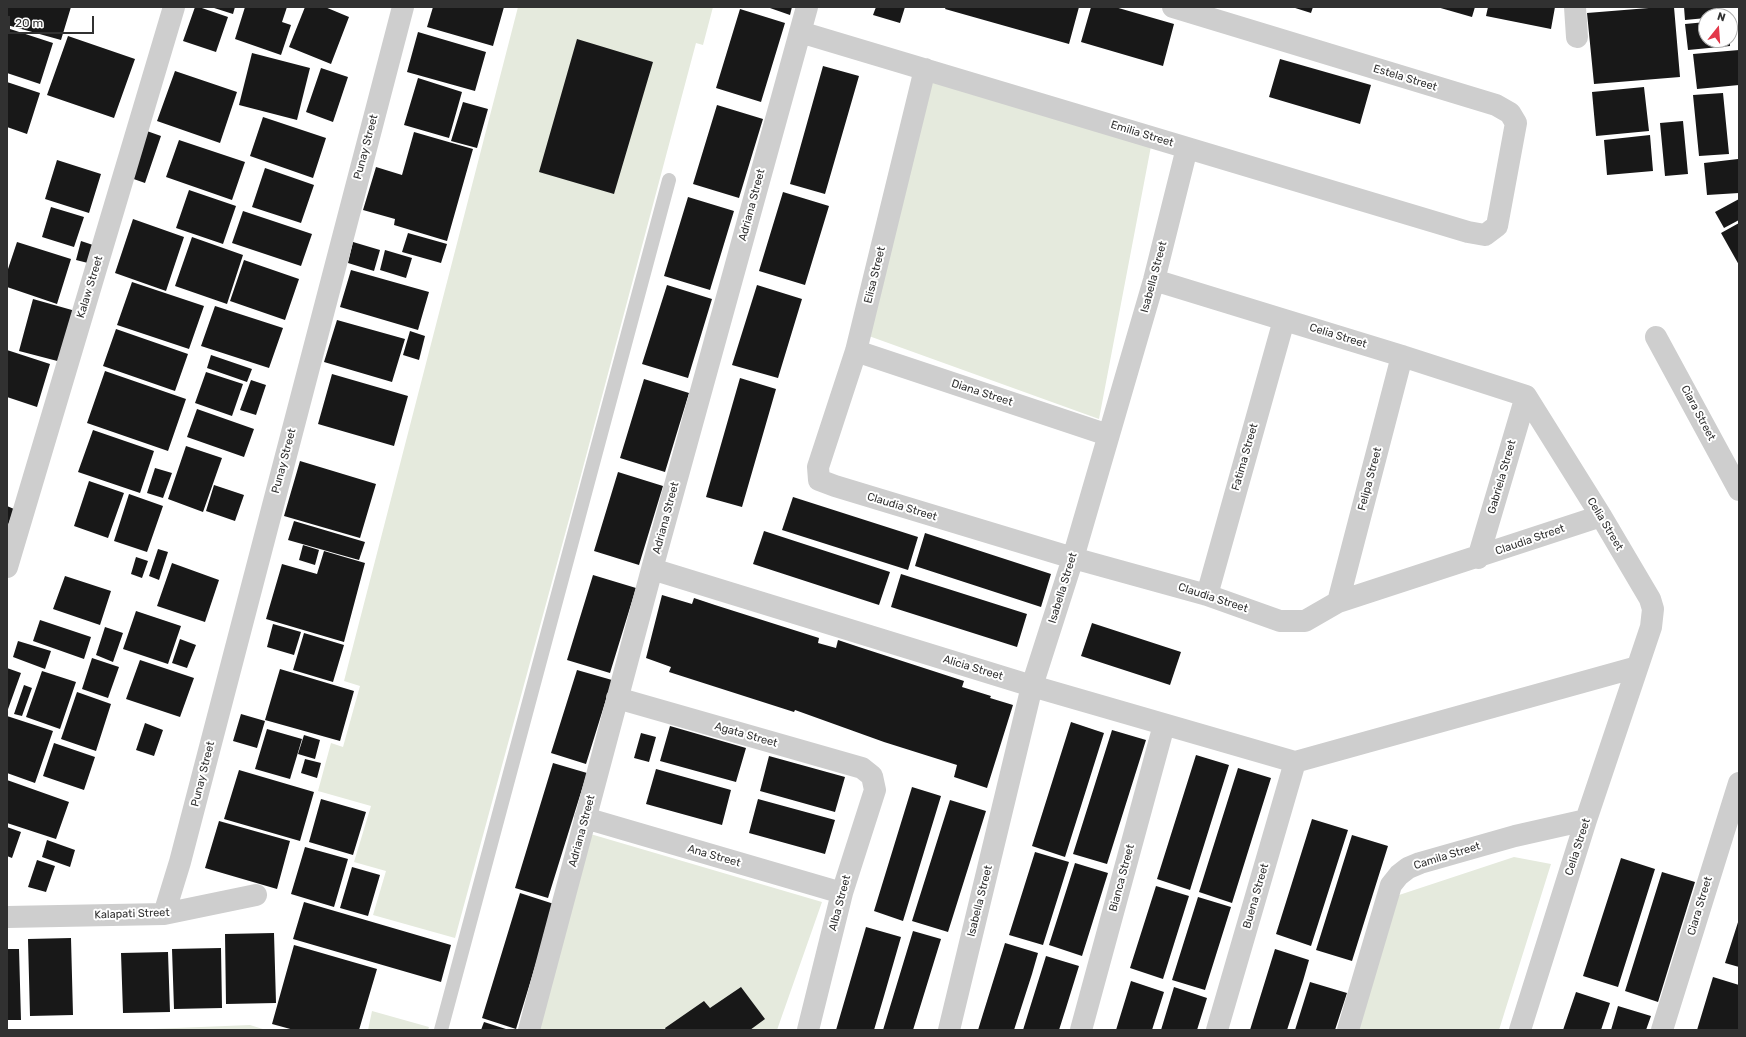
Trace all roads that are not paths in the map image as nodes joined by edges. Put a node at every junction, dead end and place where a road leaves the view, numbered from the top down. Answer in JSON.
{"nodes":[{"id":1,"x":174,"y":7,"type":"edge"},
{"id":2,"x":401,"y":7,"type":"edge"},
{"id":3,"x":807,"y":7,"type":"edge"},
{"id":4,"x":1173,"y":7,"type":"edge"},
{"id":5,"x":1575,"y":7,"type":"edge"},
{"id":6,"x":800,"y":32,"type":"junction"},
{"id":7,"x":1578,"y":37,"type":"dead end"},
{"id":8,"x":925,"y":69,"type":"junction"},
{"id":9,"x":1187,"y":148,"type":"junction"},
{"id":10,"x":668,"y":180,"type":"dead end"},
{"id":11,"x":1484,"y":235,"type":"joint"},
{"id":12,"x":1154,"y":280,"type":"junction"},
{"id":13,"x":1284,"y":320,"type":"junction"},
{"id":14,"x":1656,"y":337,"type":"dead end"},
{"id":15,"x":856,"y":351,"type":"junction"},
{"id":16,"x":1402,"y":356,"type":"junction"},
{"id":17,"x":1526,"y":396,"type":"junction"},
{"id":18,"x":1108,"y":435,"type":"junction"},
{"id":19,"x":820,"y":480,"type":"joint"},
{"id":20,"x":1739,"y":490,"type":"edge"},
{"id":21,"x":1601,"y":516,"type":"junction"},
{"id":22,"x":1073,"y":558,"type":"junction"},
{"id":23,"x":1478,"y":558,"type":"junction"},
{"id":24,"x":7,"y":567,"type":"edge"},
{"id":25,"x":652,"y":568,"type":"junction"},
{"id":26,"x":1207,"y":595,"type":"junction"},
{"id":27,"x":1338,"y":602,"type":"junction"},
{"id":28,"x":1637,"y":667,"type":"junction"},
{"id":29,"x":1032,"y":686,"type":"junction"},
{"id":30,"x":617,"y":698,"type":"junction"},
{"id":31,"x":1164,"y":725,"type":"junction"},
{"id":32,"x":1295,"y":762,"type":"junction"},
{"id":33,"x":872,"y":776,"type":"joint"},
{"id":34,"x":1739,"y":783,"type":"edge"},
{"id":35,"x":585,"y":818,"type":"junction"},
{"id":36,"x":1586,"y":820,"type":"junction"},
{"id":37,"x":842,"y":893,"type":"junction"},
{"id":38,"x":256,"y":894,"type":"dead end"},
{"id":39,"x":164,"y":914,"type":"junction"},
{"id":40,"x":7,"y":917,"type":"edge"},
{"id":41,"x":441,"y":1030,"type":"edge"},
{"id":42,"x":530,"y":1030,"type":"edge"},
{"id":43,"x":808,"y":1030,"type":"edge"},
{"id":44,"x":949,"y":1030,"type":"edge"},
{"id":45,"x":1081,"y":1030,"type":"edge"},
{"id":46,"x":1217,"y":1030,"type":"edge"},
{"id":47,"x":1348,"y":1030,"type":"edge"},
{"id":48,"x":1520,"y":1030,"type":"edge"},
{"id":49,"x":1662,"y":1030,"type":"edge"}],
"edges":[{"from":1,"to":24,"type":"street","name":"Kalaw Street"},
{"from":2,"to":39,"type":"street","name":"Punay Street"},
{"from":3,"to":6,"type":"street","name":"Adriana Street"},
{"from":4,"to":11,"type":"street","name":"Estela Street"},
{"from":5,"to":7,"type":"street"},
{"from":6,"to":8,"type":"street","name":"Emilia Street"},
{"from":6,"to":25,"type":"street","name":"Adriana Street"},
{"from":8,"to":9,"type":"street","name":"Emilia Street"},
{"from":8,"to":15,"type":"street","name":"Elisa Street"},
{"from":9,"to":11,"type":"street","name":"Emilia Street"},
{"from":9,"to":12,"type":"street","name":"Isabella Street"},
{"from":10,"to":41,"type":"lane"},
{"from":12,"to":13,"type":"street","name":"Celia Street"},
{"from":12,"to":18,"type":"street","name":"Isabella Street"},
{"from":13,"to":16,"type":"street","name":"Celia Street"},
{"from":13,"to":26,"type":"street","name":"Fatima Street"},
{"from":14,"to":20,"type":"street","name":"Ciara Street"},
{"from":15,"to":18,"type":"street","name":"Diana Street"},
{"from":15,"to":19,"type":"street","name":"Elisa Street"},
{"from":16,"to":17,"type":"street","name":"Celia Street"},
{"from":16,"to":27,"type":"street","name":"Felipa Street"},
{"from":17,"to":21,"type":"street","name":"Celia Street"},
{"from":17,"to":23,"type":"street","name":"Gabriela Street"},
{"from":18,"to":22,"type":"street","name":"Isabella Street"},
{"from":19,"to":22,"type":"street","name":"Claudia Street"},
{"from":21,"to":23,"type":"street","name":"Claudia Street"},
{"from":21,"to":28,"type":"street","name":"Celia Street"},
{"from":22,"to":26,"type":"street","name":"Claudia Street"},
{"from":22,"to":29,"type":"street","name":"Isabella Street"},
{"from":23,"to":27,"type":"street","name":"Claudia Street"},
{"from":25,"to":29,"type":"street","name":"Alicia Street"},
{"from":25,"to":30,"type":"street","name":"Adriana Street"},
{"from":26,"to":27,"type":"street","name":"Claudia Street"},
{"from":28,"to":32,"type":"street"},
{"from":28,"to":36,"type":"street","name":"Celia Street"},
{"from":29,"to":31,"type":"street","name":"Alicia Street"},
{"from":29,"to":44,"type":"street","name":"Isabella Street"},
{"from":30,"to":33,"type":"street","name":"Agata Street"},
{"from":30,"to":35,"type":"street","name":"Adriana Street"},
{"from":31,"to":32,"type":"street","name":"Alicia Street"},
{"from":31,"to":45,"type":"street","name":"Bianca Street"},
{"from":32,"to":46,"type":"street","name":"Buena Street"},
{"from":33,"to":37,"type":"street","name":"Alba Street"},
{"from":34,"to":49,"type":"street","name":"Ciara Street"},
{"from":35,"to":37,"type":"street","name":"Ana Street"},
{"from":35,"to":42,"type":"street","name":"Adriana Street"},
{"from":36,"to":47,"type":"street","name":"Camila Street"},
{"from":36,"to":48,"type":"street","name":"Celia Street"},
{"from":37,"to":43,"type":"street","name":"Alba Street"},
{"from":38,"to":39,"type":"street","name":"Kalapati Street"},
{"from":39,"to":40,"type":"street","name":"Kalapati Street"}]}
